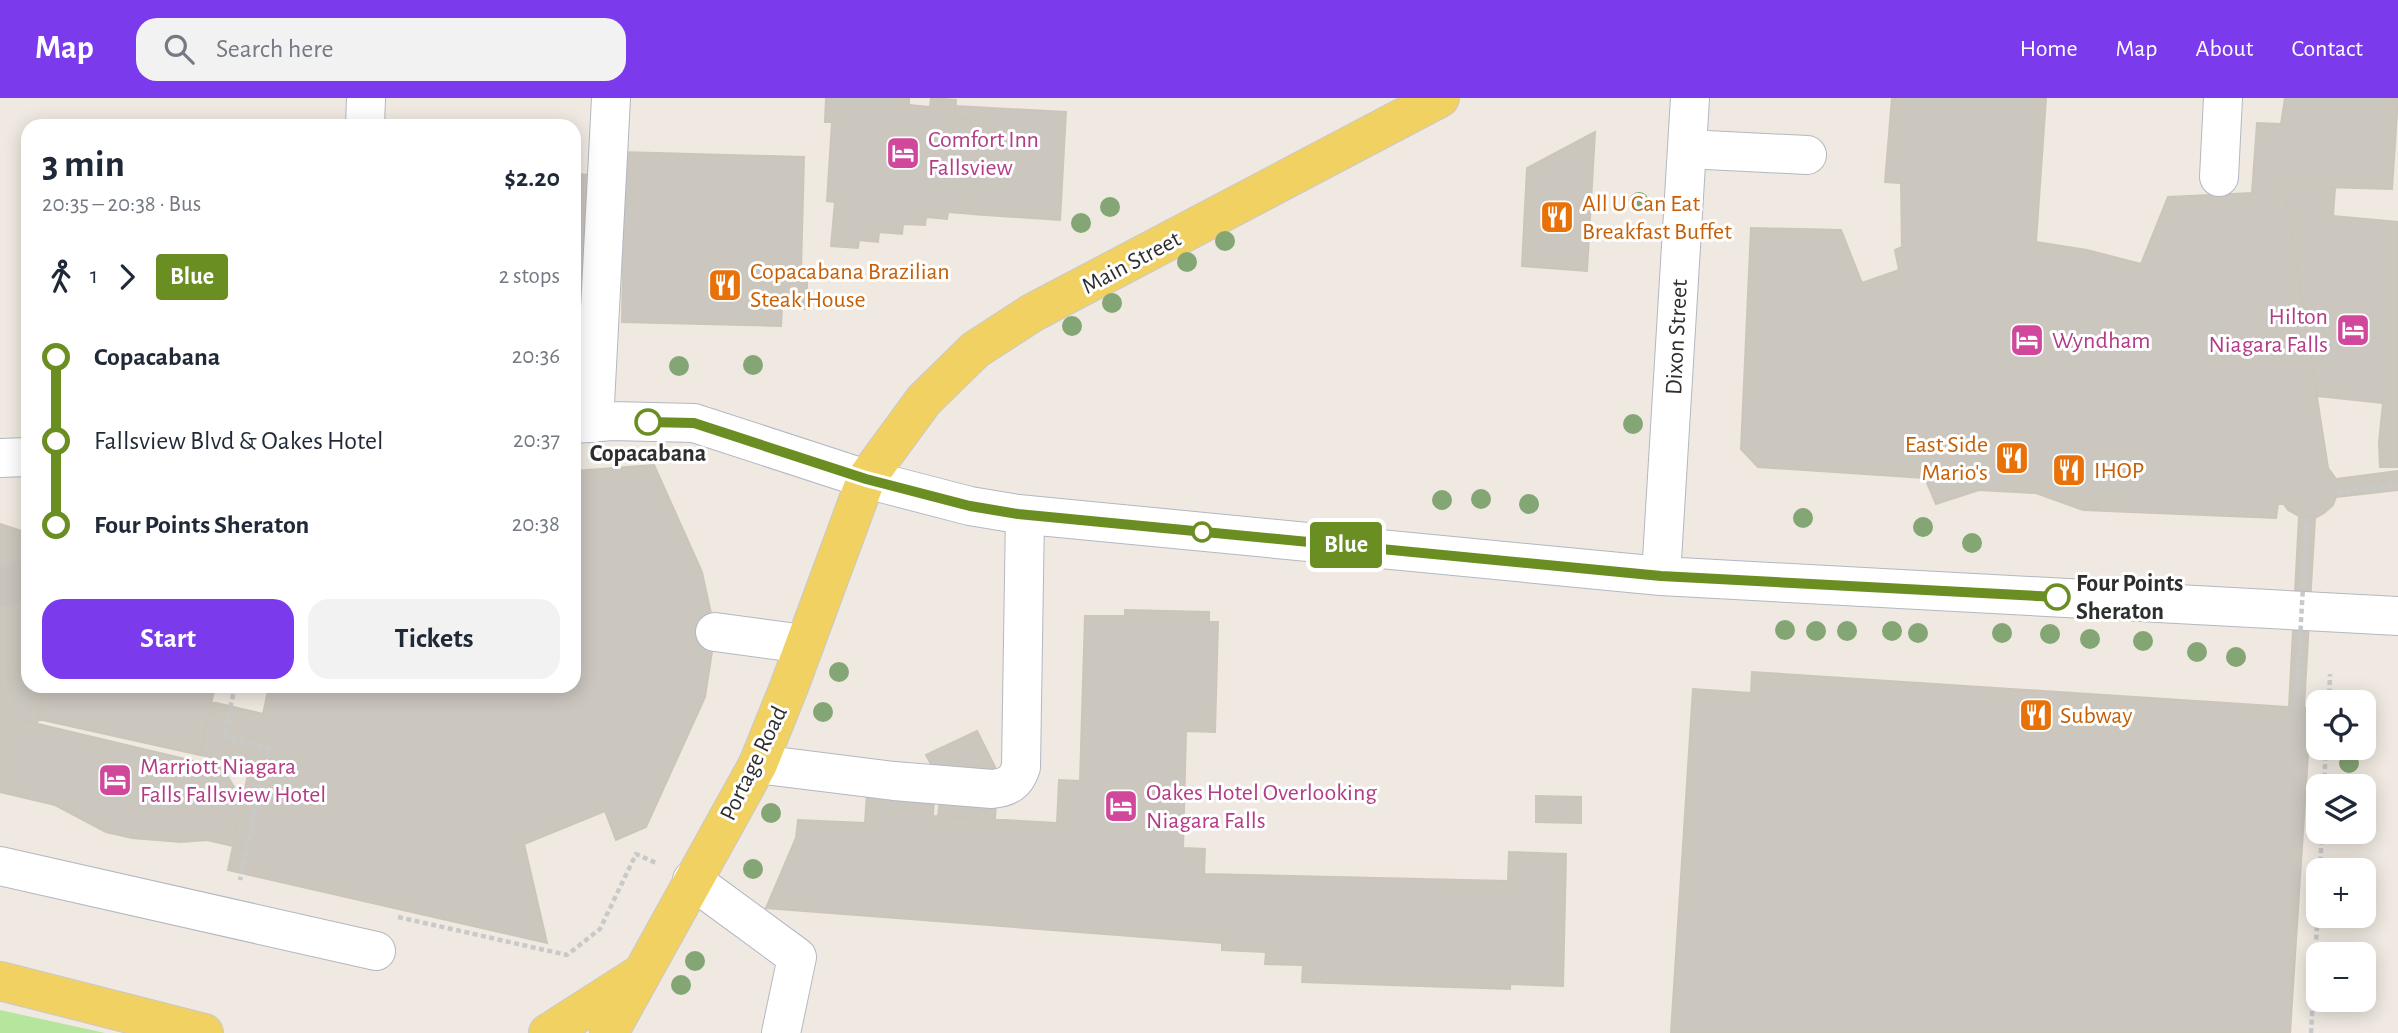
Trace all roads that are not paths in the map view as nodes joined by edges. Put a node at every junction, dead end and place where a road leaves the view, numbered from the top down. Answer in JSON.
{"nodes":[{"id":1,"x":366,"y":98,"type":"edge"},
{"id":2,"x":611,"y":98,"type":"edge"},
{"id":3,"x":1440,"y":98,"type":"edge"},
{"id":4,"x":1690,"y":98,"type":"edge"},
{"id":5,"x":2223,"y":98,"type":"edge"},
{"id":6,"x":365,"y":119,"type":"edge"},
{"id":7,"x":1687,"y":149,"type":"junction"},
{"id":8,"x":1807,"y":155,"type":"dead end"},
{"id":9,"x":2219,"y":177,"type":"dead end"},
{"id":10,"x":584,"y":424,"type":"edge"},
{"id":11,"x":21,"y":457,"type":"edge"},
{"id":12,"x":0,"y":458,"type":"edge"},
{"id":13,"x":866,"y":479,"type":"junction"},
{"id":14,"x":1025,"y":514,"type":"junction"},
{"id":15,"x":1661,"y":576,"type":"junction"},
{"id":16,"x":2398,"y":616,"type":"edge"},
{"id":17,"x":715,"y":632,"type":"dead end"},
{"id":18,"x":804,"y":644,"type":"junction"},
{"id":19,"x":758,"y":764,"type":"junction"},
{"id":20,"x":0,"y":866,"type":"edge"},
{"id":21,"x":692,"y":880,"type":"junction"},
{"id":22,"x":376,"y":951,"type":"dead end"},
{"id":23,"x":641,"y":973,"type":"junction"},
{"id":24,"x":0,"y":981,"type":"edge"},
{"id":25,"x":204,"y":1033,"type":"edge"},
{"id":26,"x":548,"y":1033,"type":"edge"},
{"id":27,"x":609,"y":1033,"type":"edge"},
{"id":28,"x":781,"y":1033,"type":"edge"}],
"edges":[{"from":1,"to":6,"type":"street"},
{"from":2,"to":10,"type":"street"},
{"from":3,"to":13,"type":"main road","name":"Main Street"},
{"from":4,"to":7,"type":"street","name":"Dixon Street"},
{"from":5,"to":9,"type":"street"},
{"from":7,"to":8,"type":"street"},
{"from":7,"to":15,"type":"street","name":"Dixon Street"},
{"from":10,"to":13,"type":"street"},
{"from":11,"to":12,"type":"street"},
{"from":13,"to":14,"type":"street"},
{"from":13,"to":18,"type":"main road","name":"Portage Road"},
{"from":14,"to":15,"type":"street"},
{"from":14,"to":19,"type":"street"},
{"from":15,"to":16,"type":"street"},
{"from":17,"to":18,"type":"street"},
{"from":18,"to":19,"type":"main road","name":"Portage Road"},
{"from":19,"to":21,"type":"main road","name":"Portage Road"},
{"from":20,"to":22,"type":"street"},
{"from":21,"to":23,"type":"main road","name":"Portage Road"},
{"from":21,"to":28,"type":"street"},
{"from":23,"to":26,"type":"main road"},
{"from":23,"to":27,"type":"main road","name":"Portage Road"},
{"from":24,"to":25,"type":"main road"}]}
